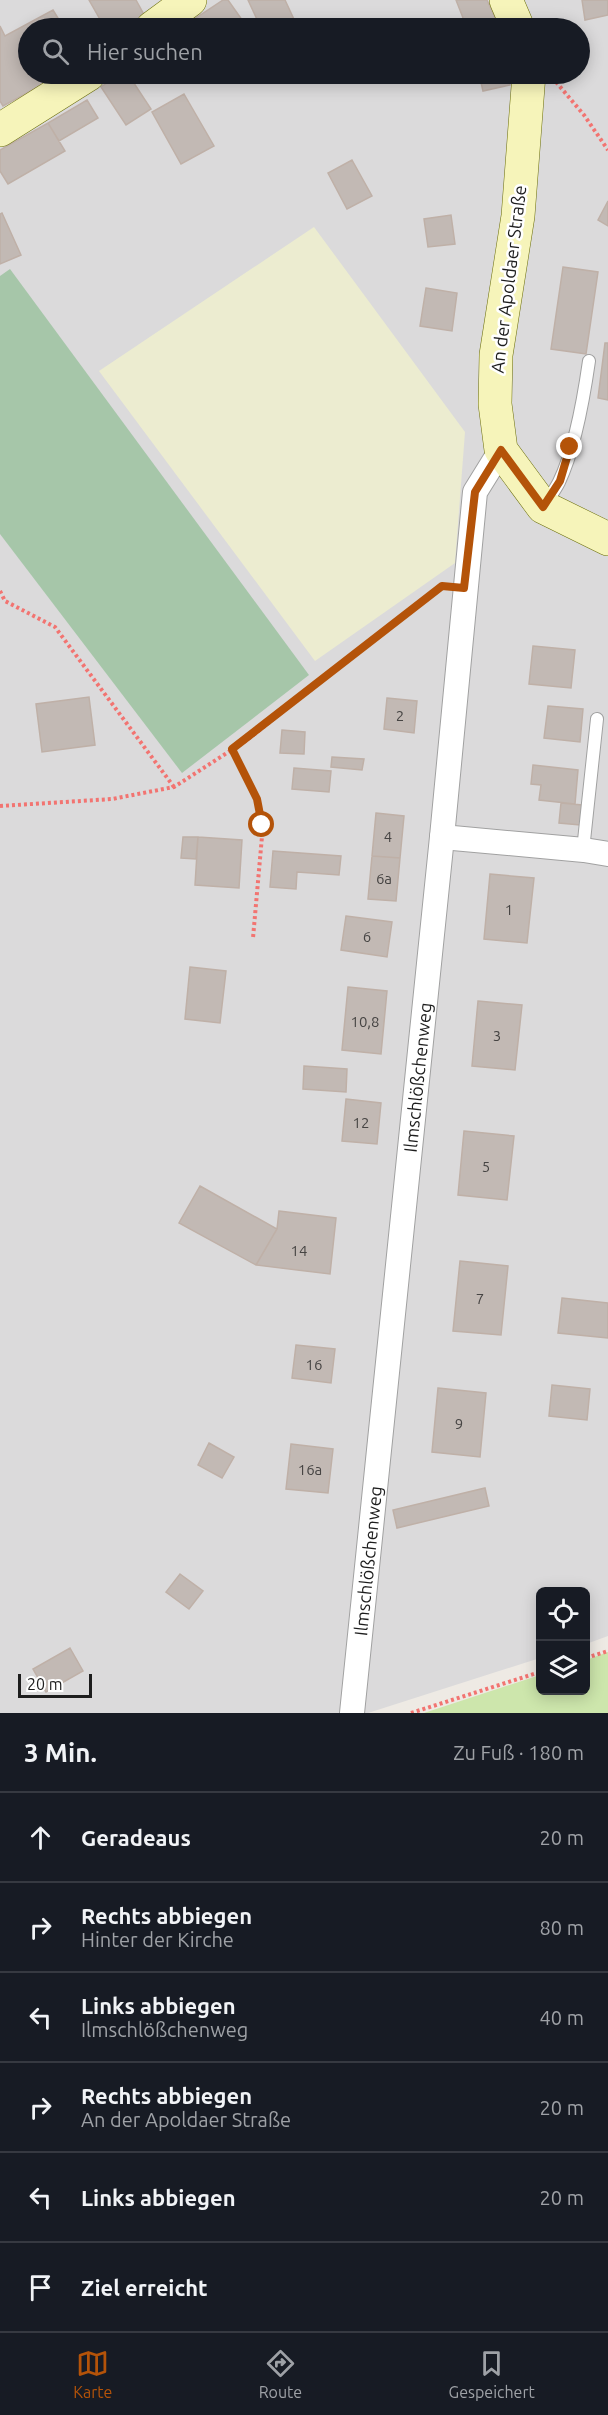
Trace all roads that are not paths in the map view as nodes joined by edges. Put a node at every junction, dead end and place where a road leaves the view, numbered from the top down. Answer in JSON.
{"nodes":[{"id":1,"x":190,"y":0,"type":"edge"},
{"id":2,"x":506,"y":0,"type":"edge"},
{"id":3,"x":166,"y":18,"type":"edge"},
{"id":4,"x":514,"y":18,"type":"edge"},
{"id":5,"x":73,"y":84,"type":"edge"},
{"id":6,"x":541,"y":84,"type":"edge"},
{"id":7,"x":0,"y":130,"type":"edge"},
{"id":8,"x":589,"y":361,"type":"dead end"},
{"id":9,"x":501,"y":450,"type":"junction"},
{"id":10,"x":543,"y":507,"type":"junction"},
{"id":11,"x":608,"y":538,"type":"edge"},
{"id":12,"x":597,"y":719,"type":"dead end"},
{"id":13,"x":442,"y":837,"type":"junction"},
{"id":14,"x":583,"y":850,"type":"junction"},
{"id":15,"x":608,"y":854,"type":"edge"},
{"id":16,"x":352,"y":1713,"type":"edge"}],
"edges":[{"from":1,"to":3,"type":"main road"},
{"from":2,"to":4,"type":"main road"},
{"from":5,"to":7,"type":"main road"},
{"from":6,"to":9,"type":"main road","name":"An der Apoldaer Straße"},
{"from":8,"to":10,"type":"lane"},
{"from":9,"to":10,"type":"main road","name":"An der Apoldaer Straße"},
{"from":9,"to":13,"type":"street","name":"Ilmschlößchenweg"},
{"from":10,"to":11,"type":"main road","name":"An der Apoldaer Straße"},
{"from":12,"to":14,"type":"lane"},
{"from":13,"to":14,"type":"street"},
{"from":13,"to":16,"type":"street","name":"Ilmschlößchenweg"},
{"from":14,"to":15,"type":"street"}]}
